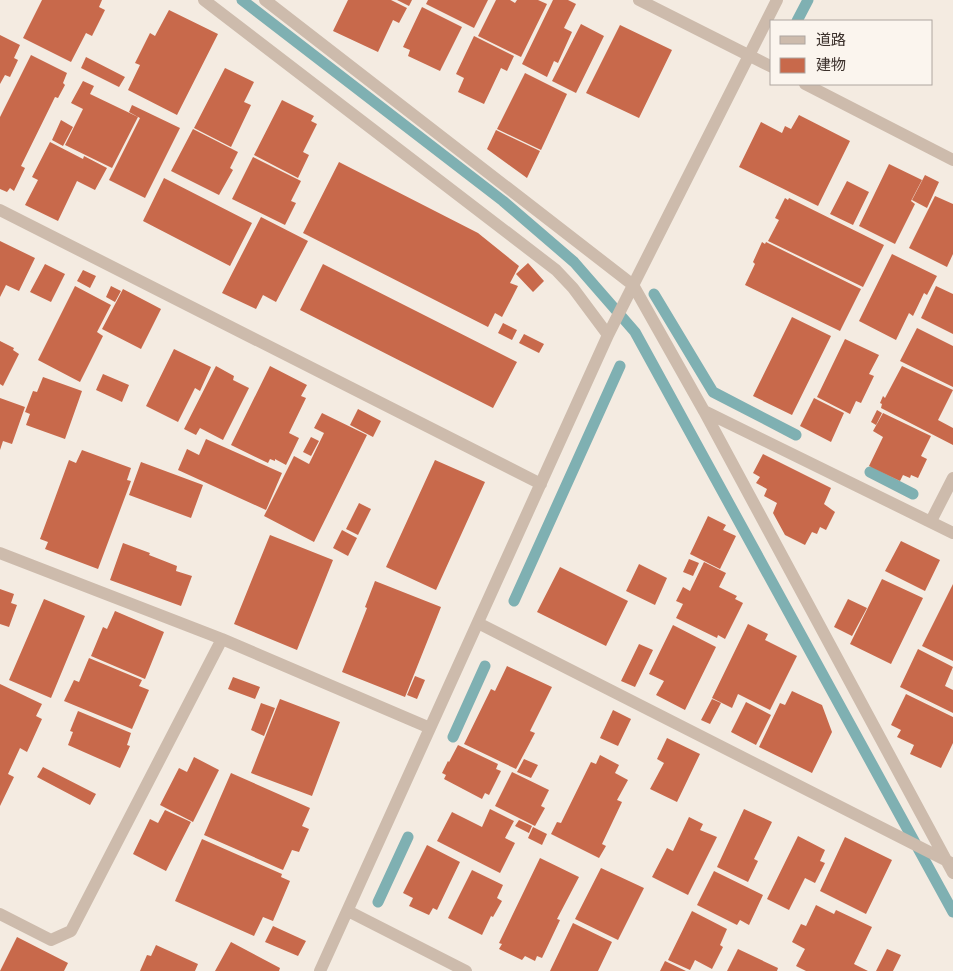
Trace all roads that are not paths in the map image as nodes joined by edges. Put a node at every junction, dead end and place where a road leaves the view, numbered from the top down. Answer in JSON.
{"nodes":[{"id":1,"x":204,"y":0,"type":"edge"},
{"id":2,"x":265,"y":0,"type":"edge"},
{"id":3,"x":639,"y":0,"type":"edge"},
{"id":4,"x":777,"y":0,"type":"edge"},
{"id":5,"x":749,"y":55,"type":"junction"},
{"id":6,"x":770,"y":66,"type":"edge"},
{"id":7,"x":807,"y":85,"type":"edge"},
{"id":8,"x":953,"y":160,"type":"edge"},
{"id":9,"x":0,"y":210,"type":"edge"},
{"id":10,"x":633,"y":285,"type":"junction"},
{"id":11,"x":608,"y":335,"type":"junction"},
{"id":12,"x":704,"y":411,"type":"junction"},
{"id":13,"x":953,"y":478,"type":"edge"},
{"id":14,"x":541,"y":484,"type":"junction"},
{"id":15,"x":931,"y":521,"type":"junction"},
{"id":16,"x":953,"y":533,"type":"edge"},
{"id":17,"x":0,"y":553,"type":"edge"},
{"id":18,"x":478,"y":623,"type":"junction"},
{"id":19,"x":222,"y":639,"type":"junction"},
{"id":20,"x":430,"y":728,"type":"junction"},
{"id":21,"x":950,"y":863,"type":"edge"},
{"id":22,"x":953,"y":873,"type":"edge"},
{"id":23,"x":348,"y":911,"type":"junction"},
{"id":24,"x":0,"y":914,"type":"edge"},
{"id":25,"x":320,"y":971,"type":"edge"},
{"id":26,"x":466,"y":971,"type":"edge"}],
"edges":[{"from":1,"to":11,"type":"street"},
{"from":2,"to":10,"type":"street"},
{"from":3,"to":5,"type":"street"},
{"from":4,"to":5,"type":"street"},
{"from":5,"to":6,"type":"street"},
{"from":5,"to":10,"type":"street"},
{"from":7,"to":8,"type":"street"},
{"from":9,"to":14,"type":"street"},
{"from":10,"to":11,"type":"street"},
{"from":10,"to":12,"type":"street"},
{"from":11,"to":14,"type":"street"},
{"from":12,"to":15,"type":"street"},
{"from":12,"to":21,"type":"street"},
{"from":13,"to":15,"type":"street"},
{"from":14,"to":18,"type":"street"},
{"from":15,"to":16,"type":"street"},
{"from":17,"to":19,"type":"street"},
{"from":18,"to":20,"type":"street"},
{"from":18,"to":21,"type":"street"},
{"from":19,"to":20,"type":"street"},
{"from":19,"to":24,"type":"street"},
{"from":20,"to":23,"type":"street"},
{"from":21,"to":22,"type":"street"},
{"from":23,"to":25,"type":"street"},
{"from":23,"to":26,"type":"street"}]}
